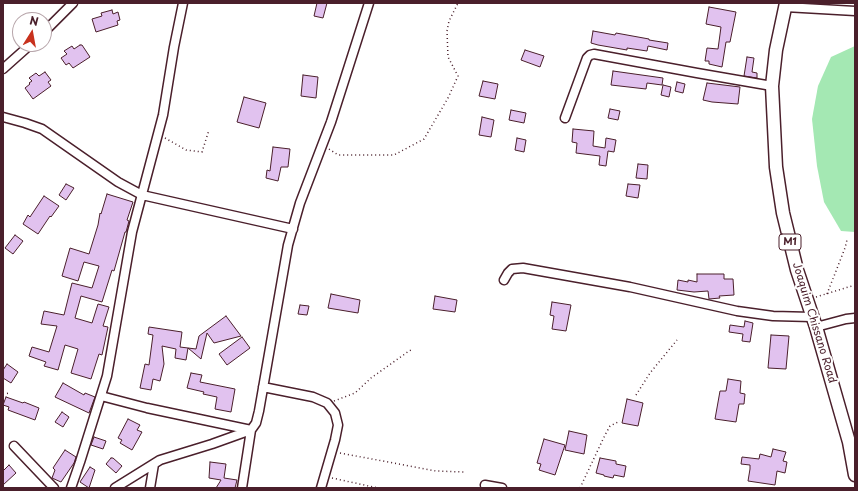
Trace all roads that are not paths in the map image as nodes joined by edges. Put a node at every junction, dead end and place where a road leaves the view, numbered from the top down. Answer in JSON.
{"nodes":[{"id":1,"x":73,"y":3,"type":"edge"},
{"id":2,"x":183,"y":3,"type":"edge"},
{"id":3,"x":369,"y":3,"type":"edge"},
{"id":4,"x":785,"y":5,"type":"edge"},
{"id":5,"x":855,"y":11,"type":"edge"},
{"id":6,"x":52,"y":24,"type":"edge"},
{"id":7,"x":22,"y":52,"type":"edge"},
{"id":8,"x":3,"y":70,"type":"edge"},
{"id":9,"x":772,"y":86,"type":"junction"},
{"id":10,"x":3,"y":117,"type":"edge"},
{"id":11,"x":565,"y":118,"type":"dead end"},
{"id":12,"x":142,"y":195,"type":"junction"},
{"id":13,"x":292,"y":229,"type":"junction"},
{"id":14,"x":504,"y":280,"type":"dead end"},
{"id":15,"x":855,"y":318,"type":"edge"},
{"id":16,"x":814,"y":322,"type":"junction"},
{"id":17,"x":263,"y":386,"type":"junction"},
{"id":18,"x":101,"y":396,"type":"junction"},
{"id":19,"x":251,"y":430,"type":"junction"},
{"id":20,"x":14,"y":446,"type":"dead end"},
{"id":21,"x":154,"y":464,"type":"junction"},
{"id":22,"x":855,"y":475,"type":"edge"},
{"id":23,"x":485,"y":485,"type":"dead end"},
{"id":24,"x":54,"y":488,"type":"edge"},
{"id":25,"x":71,"y":488,"type":"edge"},
{"id":26,"x":115,"y":488,"type":"edge"},
{"id":27,"x":150,"y":488,"type":"edge"},
{"id":28,"x":242,"y":488,"type":"edge"},
{"id":29,"x":321,"y":488,"type":"edge"},
{"id":30,"x":502,"y":488,"type":"edge"}],
"edges":[{"from":1,"to":6,"type":"street"},
{"from":2,"to":12,"type":"street"},
{"from":3,"to":13,"type":"street"},
{"from":4,"to":5,"type":"street"},
{"from":4,"to":9,"type":"highway","name":"Joaquim Chissano Road","number":"M1"},
{"from":7,"to":8,"type":"street"},
{"from":9,"to":11,"type":"street"},
{"from":9,"to":16,"type":"highway","name":"Joaquim Chissano Road","number":"M1"},
{"from":10,"to":12,"type":"street"},
{"from":12,"to":13,"type":"street"},
{"from":12,"to":18,"type":"street"},
{"from":13,"to":17,"type":"street"},
{"from":14,"to":16,"type":"street"},
{"from":15,"to":16,"type":"street"},
{"from":16,"to":22,"type":"highway","name":"Joaquim Chissano Road","number":"M1"},
{"from":17,"to":19,"type":"street"},
{"from":17,"to":29,"type":"street"},
{"from":18,"to":19,"type":"street"},
{"from":18,"to":25,"type":"street"},
{"from":19,"to":21,"type":"street"},
{"from":19,"to":28,"type":"street"},
{"from":20,"to":24,"type":"street"},
{"from":21,"to":26,"type":"street"},
{"from":21,"to":27,"type":"street"},
{"from":23,"to":30,"type":"street"}]}
